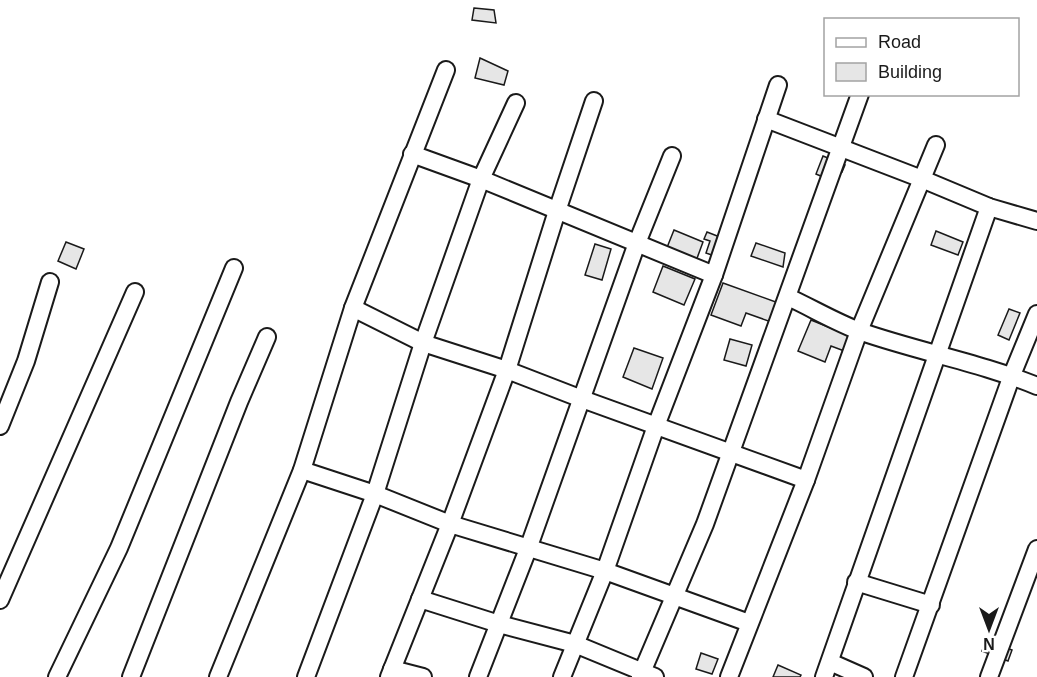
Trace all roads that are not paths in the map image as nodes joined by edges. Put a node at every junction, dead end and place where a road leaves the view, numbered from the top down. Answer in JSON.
{"nodes":[{"id":1,"x":446,"y":70,"type":"dead end"},
{"id":2,"x":778,"y":85,"type":"dead end"},
{"id":3,"x":859,"y":96,"type":"edge"},
{"id":4,"x":594,"y":101,"type":"dead end"},
{"id":5,"x":516,"y":103,"type":"dead end"},
{"id":6,"x":766,"y":119,"type":"junction"},
{"id":7,"x":936,"y":145,"type":"dead end"},
{"id":8,"x":840,"y":148,"type":"junction"},
{"id":9,"x":412,"y":154,"type":"junction"},
{"id":10,"x":672,"y":156,"type":"dead end"},
{"id":11,"x":481,"y":179,"type":"junction"},
{"id":12,"x":922,"y":179,"type":"junction"},
{"id":13,"x":989,"y":207,"type":"junction"},
{"id":14,"x":556,"y":211,"type":"junction"},
{"id":15,"x":1037,"y":222,"type":"edge"},
{"id":16,"x":637,"y":243,"type":"junction"},
{"id":17,"x":234,"y":268,"type":"dead end"},
{"id":18,"x":714,"y":275,"type":"junction"},
{"id":19,"x":50,"y":282,"type":"dead end"},
{"id":20,"x":135,"y":292,"type":"dead end"},
{"id":21,"x":788,"y":297,"type":"junction"},
{"id":22,"x":353,"y":308,"type":"junction"},
{"id":23,"x":1037,"y":314,"type":"edge"},
{"id":24,"x":859,"y":331,"type":"junction"},
{"id":25,"x":267,"y":337,"type":"dead end"},
{"id":26,"x":423,"y":343,"type":"junction"},
{"id":27,"x":936,"y":355,"type":"junction"},
{"id":28,"x":507,"y":369,"type":"junction"},
{"id":29,"x":1012,"y":375,"type":"junction"},
{"id":30,"x":1037,"y":386,"type":"edge"},
{"id":31,"x":582,"y":399,"type":"junction"},
{"id":32,"x":0,"y":426,"type":"edge"},
{"id":33,"x":656,"y":426,"type":"junction"},
{"id":34,"x":731,"y":454,"type":"junction"},
{"id":35,"x":302,"y":470,"type":"junction"},
{"id":36,"x":806,"y":480,"type":"junction"},
{"id":37,"x":375,"y":494,"type":"junction"},
{"id":38,"x":450,"y":524,"type":"junction"},
{"id":39,"x":528,"y":549,"type":"junction"},
{"id":40,"x":1037,"y":549,"type":"edge"},
{"id":41,"x":1034,"y":568,"type":"edge"},
{"id":42,"x":605,"y":571,"type":"junction"},
{"id":43,"x":856,"y":582,"type":"junction"},
{"id":44,"x":675,"y":595,"type":"junction"},
{"id":45,"x":420,"y":599,"type":"junction"},
{"id":46,"x":0,"y":600,"type":"edge"},
{"id":47,"x":931,"y":605,"type":"junction"},
{"id":48,"x":749,"y":623,"type":"junction"},
{"id":49,"x":499,"y":624,"type":"junction"},
{"id":50,"x":575,"y":644,"type":"junction"},
{"id":51,"x":827,"y":669,"type":"edge"},
{"id":52,"x":390,"y":673,"type":"edge"},
{"id":53,"x":646,"y":675,"type":"edge"},
{"id":54,"x":57,"y":677,"type":"edge"},
{"id":55,"x":131,"y":677,"type":"edge"},
{"id":56,"x":218,"y":677,"type":"edge"},
{"id":57,"x":306,"y":677,"type":"edge"},
{"id":58,"x":423,"y":677,"type":"edge"},
{"id":59,"x":478,"y":677,"type":"edge"},
{"id":60,"x":562,"y":677,"type":"edge"},
{"id":61,"x":729,"y":677,"type":"edge"},
{"id":62,"x":864,"y":677,"type":"edge"},
{"id":63,"x":904,"y":677,"type":"edge"},
{"id":64,"x":989,"y":677,"type":"edge"}],
"edges":[{"from":1,"to":9,"type":"street"},
{"from":2,"to":6,"type":"street"},
{"from":3,"to":8,"type":"street"},
{"from":4,"to":14,"type":"street"},
{"from":5,"to":11,"type":"street"},
{"from":6,"to":8,"type":"street"},
{"from":6,"to":18,"type":"street"},
{"from":7,"to":12,"type":"street"},
{"from":8,"to":12,"type":"street"},
{"from":8,"to":21,"type":"street"},
{"from":9,"to":11,"type":"street"},
{"from":9,"to":22,"type":"street"},
{"from":10,"to":16,"type":"street"},
{"from":11,"to":14,"type":"street"},
{"from":11,"to":26,"type":"street"},
{"from":12,"to":13,"type":"street"},
{"from":12,"to":24,"type":"street"},
{"from":13,"to":15,"type":"street"},
{"from":13,"to":27,"type":"street"},
{"from":14,"to":16,"type":"street"},
{"from":14,"to":28,"type":"street"},
{"from":16,"to":18,"type":"street"},
{"from":16,"to":31,"type":"street"},
{"from":17,"to":54,"type":"street"},
{"from":18,"to":33,"type":"street"},
{"from":19,"to":32,"type":"street"},
{"from":20,"to":46,"type":"street"},
{"from":21,"to":24,"type":"street"},
{"from":21,"to":34,"type":"street"},
{"from":22,"to":26,"type":"street"},
{"from":22,"to":35,"type":"street"},
{"from":23,"to":29,"type":"street"},
{"from":24,"to":27,"type":"street"},
{"from":24,"to":36,"type":"street"},
{"from":25,"to":55,"type":"street"},
{"from":26,"to":28,"type":"street"},
{"from":26,"to":37,"type":"street"},
{"from":27,"to":29,"type":"street"},
{"from":27,"to":43,"type":"street"},
{"from":28,"to":31,"type":"street"},
{"from":28,"to":38,"type":"street"},
{"from":29,"to":30,"type":"street"},
{"from":29,"to":47,"type":"street"},
{"from":31,"to":33,"type":"street"},
{"from":31,"to":39,"type":"street"},
{"from":33,"to":34,"type":"street"},
{"from":33,"to":42,"type":"street"},
{"from":34,"to":36,"type":"street"},
{"from":34,"to":44,"type":"street"},
{"from":35,"to":37,"type":"street"},
{"from":35,"to":56,"type":"street"},
{"from":36,"to":48,"type":"street"},
{"from":37,"to":38,"type":"street"},
{"from":37,"to":57,"type":"street"},
{"from":38,"to":39,"type":"street"},
{"from":38,"to":45,"type":"street"},
{"from":39,"to":42,"type":"street"},
{"from":39,"to":49,"type":"street"},
{"from":40,"to":41,"type":"street"},
{"from":41,"to":64,"type":"street"},
{"from":42,"to":44,"type":"street"},
{"from":42,"to":50,"type":"street"},
{"from":43,"to":47,"type":"street"},
{"from":43,"to":51,"type":"street"},
{"from":44,"to":48,"type":"street"},
{"from":44,"to":53,"type":"street"},
{"from":45,"to":49,"type":"street"},
{"from":45,"to":52,"type":"street"},
{"from":47,"to":63,"type":"street"},
{"from":48,"to":61,"type":"street"},
{"from":49,"to":50,"type":"street"},
{"from":49,"to":59,"type":"street"},
{"from":50,"to":53,"type":"street"},
{"from":50,"to":60,"type":"street"},
{"from":51,"to":62,"type":"street"},
{"from":52,"to":58,"type":"street"}]}
